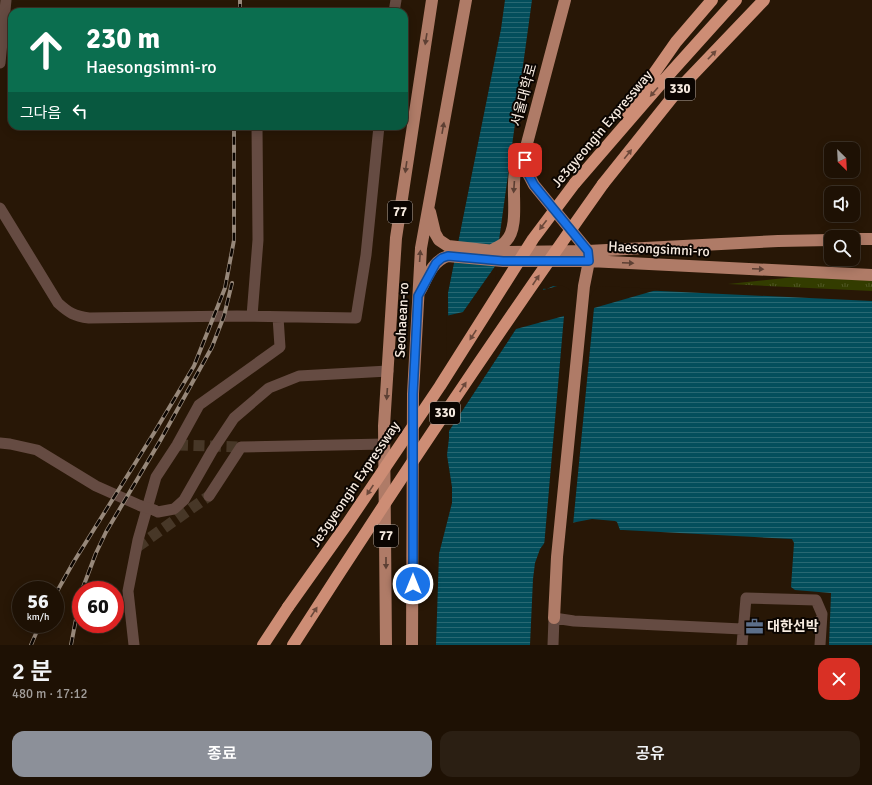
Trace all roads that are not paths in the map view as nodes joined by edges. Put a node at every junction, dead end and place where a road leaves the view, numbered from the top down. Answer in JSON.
{"nodes":[{"id":1,"x":6,"y":0,"type":"edge"},
{"id":2,"x":432,"y":0,"type":"edge"},
{"id":3,"x":466,"y":0,"type":"edge"},
{"id":4,"x":565,"y":0,"type":"edge"},
{"id":5,"x":712,"y":0,"type":"edge"},
{"id":6,"x":736,"y":0,"type":"edge"},
{"id":7,"x":764,"y":0,"type":"edge"},
{"id":8,"x":0,"y":64,"type":"edge"},
{"id":9,"x":257,"y":130,"type":"edge"},
{"id":10,"x":379,"y":130,"type":"edge"},
{"id":11,"x":525,"y":151,"type":"junction"},
{"id":12,"x":590,"y":165,"type":"junction"},
{"id":13,"x":429,"y":207,"type":"junction"},
{"id":14,"x":0,"y":208,"type":"edge"},
{"id":15,"x":860,"y":239,"type":"edge"},
{"id":16,"x":872,"y":239,"type":"edge"},
{"id":17,"x":824,"y":240,"type":"edge"},
{"id":18,"x":490,"y":251,"type":"junction"},
{"id":19,"x":589,"y":256,"type":"junction"},
{"id":20,"x":872,"y":275,"type":"edge"},
{"id":21,"x":418,"y":296,"type":"junction"},
{"id":22,"x":252,"y":316,"type":"junction"},
{"id":23,"x":278,"y":317,"type":"junction"},
{"id":24,"x":388,"y":371,"type":"junction"},
{"id":25,"x":0,"y":443,"type":"edge"},
{"id":26,"x":384,"y":444,"type":"junction"},
{"id":27,"x":209,"y":496,"type":"tunnel mouth"},
{"id":28,"x":554,"y":618,"type":"junction"},
{"id":29,"x":742,"y":629,"type":"junction"},
{"id":30,"x":134,"y":645,"type":"edge"},
{"id":31,"x":263,"y":645,"type":"edge"},
{"id":32,"x":293,"y":645,"type":"edge"},
{"id":33,"x":386,"y":645,"type":"edge"},
{"id":34,"x":412,"y":645,"type":"edge"},
{"id":35,"x":553,"y":645,"type":"edge"},
{"id":36,"x":742,"y":645,"type":"edge"},
{"id":37,"x":820,"y":645,"type":"edge"}],
"edges":[{"from":1,"to":8,"type":"street"},
{"from":2,"to":24,"type":"main road","name":"Seohaean-ro","number":"77","one_way":true},
{"from":13,"to":3,"type":"main road","name":"Seohaean-ro","number":"77","one_way":true},
{"from":4,"to":11,"type":"main road","name":"서울대학로"},
{"from":5,"to":12,"type":"highway"},
{"from":6,"to":12,"type":"highway","name":"Je3gyeongin Expressway","number":"330","one_way":true},
{"from":32,"to":7,"type":"highway","number":"330","one_way":true,"bridge":true},
{"from":9,"to":22,"type":"street"},
{"from":10,"to":23,"type":"street"},
{"from":11,"to":18,"type":"main road","one_way":true},
{"from":11,"to":19,"type":"main road","name":"서울대학로"},
{"from":12,"to":31,"type":"highway","name":"Je3gyeongin Expressway","number":"330","one_way":true,"bridge":true},
{"from":13,"to":18,"type":"main road","name":"Haesongsimni-ro"},
{"from":21,"to":13,"type":"main road","name":"Seohaean-ro","number":"77","one_way":true},
{"from":14,"to":22,"type":"street"},
{"from":15,"to":16,"type":"main road"},
{"from":17,"to":19,"type":"main road","name":"Haesongsimni-ro"},
{"from":18,"to":19,"type":"main road","name":"Haesongsimni-ro"},
{"from":19,"to":20,"type":"main road","name":"Haesongsimni-ro","one_way":true},
{"from":19,"to":21,"type":"main road","name":"Haesongsimni-ro"},
{"from":19,"to":28,"type":"main road"},
{"from":21,"to":34,"type":"main road","name":"Seohaean-ro","number":"77"},
{"from":22,"to":23,"type":"street"},
{"from":23,"to":30,"type":"street"},
{"from":24,"to":25,"type":"street","bridge":true},
{"from":24,"to":26,"type":"main road","name":"Seohaean-ro","number":"77","one_way":true},
{"from":26,"to":27,"type":"street"},
{"from":26,"to":33,"type":"main road","name":"Seohaean-ro","number":"77","one_way":true},
{"from":28,"to":29,"type":"street"},
{"from":28,"to":35,"type":"street"},
{"from":29,"to":36,"type":"street"},
{"from":29,"to":37,"type":"street"}]}
